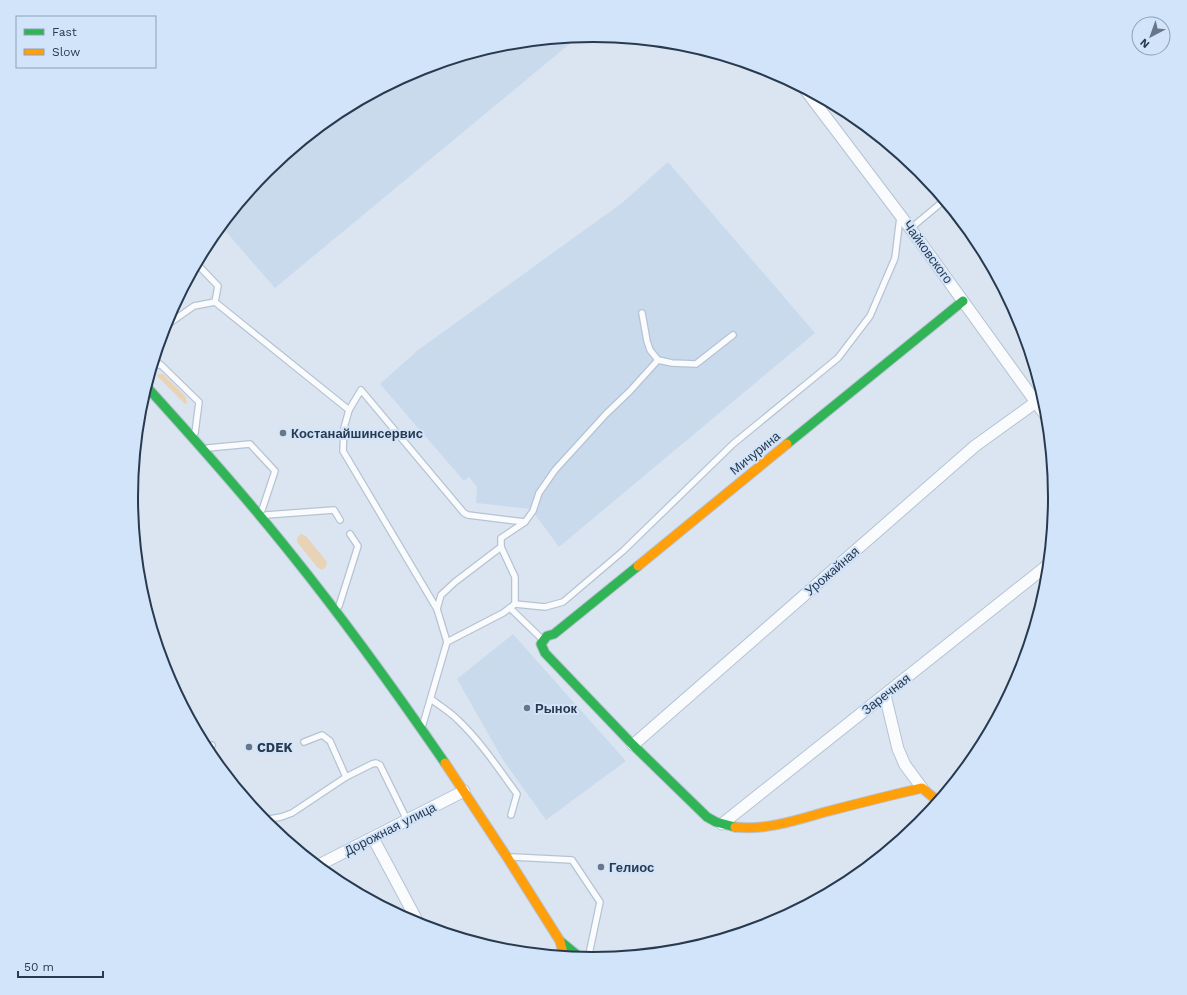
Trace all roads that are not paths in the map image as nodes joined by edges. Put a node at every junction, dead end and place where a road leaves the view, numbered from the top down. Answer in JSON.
{"nodes":[{"id":1,"x":811,"y":98,"type":"edge"},
{"id":2,"x":941,"y":203,"type":"dead end"},
{"id":3,"x":900,"y":215,"type":"junction"},
{"id":4,"x":910,"y":228,"type":"junction"},
{"id":5,"x":200,"y":268,"type":"edge"},
{"id":6,"x":963,"y":300,"type":"junction"},
{"id":7,"x":215,"y":302,"type":"junction"},
{"id":8,"x":642,"y":313,"type":"dead end"},
{"id":9,"x":174,"y":321,"type":"edge"},
{"id":10,"x":733,"y":335,"type":"dead end"},
{"id":11,"x":658,"y":360,"type":"junction"},
{"id":12,"x":158,"y":365,"type":"edge"},
{"id":13,"x":151,"y":392,"type":"edge"},
{"id":14,"x":1036,"y":402,"type":"junction"},
{"id":15,"x":1040,"y":407,"type":"edge"},
{"id":16,"x":349,"y":410,"type":"junction"},
{"id":17,"x":194,"y":439,"type":"junction"},
{"id":18,"x":202,"y":449,"type":"junction"},
{"id":19,"x":260,"y":516,"type":"junction"},
{"id":20,"x":340,"y":520,"type":"dead end"},
{"id":21,"x":525,"y":522,"type":"junction"},
{"id":22,"x":350,"y":534,"type":"dead end"},
{"id":23,"x":500,"y":547,"type":"junction"},
{"id":24,"x":1042,"y":572,"type":"edge"},
{"id":25,"x":512,"y":606,"type":"junction"},
{"id":26,"x":437,"y":609,"type":"junction"},
{"id":27,"x":337,"y":612,"type":"junction"},
{"id":28,"x":543,"y":640,"type":"junction"},
{"id":29,"x":447,"y":642,"type":"junction"},
{"id":30,"x":885,"y":695,"type":"junction"},
{"id":31,"x":431,"y":699,"type":"junction"},
{"id":32,"x":422,"y":728,"type":"junction"},
{"id":33,"x":304,"y":742,"type":"dead end"},
{"id":34,"x":633,"y":745,"type":"junction"},
{"id":35,"x":346,"y":777,"type":"junction"},
{"id":36,"x":922,"y":788,"type":"junction"},
{"id":37,"x":464,"y":792,"type":"junction"},
{"id":38,"x":935,"y":799,"type":"edge"},
{"id":39,"x":511,"y":815,"type":"dead end"},
{"id":40,"x":270,"y":819,"type":"edge"},
{"id":41,"x":407,"y":820,"type":"junction"},
{"id":42,"x":722,"y":824,"type":"junction"},
{"id":43,"x":373,"y":838,"type":"junction"},
{"id":44,"x":508,"y":857,"type":"junction"},
{"id":45,"x":322,"y":863,"type":"edge"},
{"id":46,"x":415,"y":916,"type":"edge"},
{"id":47,"x":560,"y":941,"type":"junction"},
{"id":48,"x":563,"y":952,"type":"edge"},
{"id":49,"x":574,"y":952,"type":"edge"},
{"id":50,"x":589,"y":953,"type":"edge"}],
"edges":[{"from":1,"to":3,"type":"street","name":"Чайковского"},
{"from":2,"to":4,"type":"lane"},
{"from":3,"to":4,"type":"street","name":"Чайковского"},
{"from":3,"to":25,"type":"lane"},
{"from":4,"to":6,"type":"street","name":"Чайковского"},
{"from":5,"to":7,"type":"lane"},
{"from":6,"to":14,"type":"street","name":"Чайковского"},
{"from":6,"to":28,"type":"main road","name":"Мичурина"},
{"from":7,"to":9,"type":"lane"},
{"from":7,"to":16,"type":"lane"},
{"from":8,"to":11,"type":"lane"},
{"from":10,"to":11,"type":"lane"},
{"from":11,"to":21,"type":"lane"},
{"from":12,"to":17,"type":"lane"},
{"from":13,"to":17,"type":"main road"},
{"from":14,"to":15,"type":"street","name":"Чайковского"},
{"from":14,"to":34,"type":"street","name":"Урожайная"},
{"from":16,"to":21,"type":"lane"},
{"from":16,"to":26,"type":"lane"},
{"from":17,"to":18,"type":"main road"},
{"from":18,"to":19,"type":"main road"},
{"from":18,"to":19,"type":"lane"},
{"from":19,"to":20,"type":"lane"},
{"from":19,"to":27,"type":"main road"},
{"from":21,"to":23,"type":"lane"},
{"from":22,"to":27,"type":"lane"},
{"from":23,"to":25,"type":"lane"},
{"from":23,"to":26,"type":"lane"},
{"from":24,"to":30,"type":"street","name":"Заречная"},
{"from":25,"to":28,"type":"lane"},
{"from":25,"to":29,"type":"lane"},
{"from":26,"to":29,"type":"lane"},
{"from":27,"to":32,"type":"main road"},
{"from":28,"to":34,"type":"main road"},
{"from":29,"to":31,"type":"lane"},
{"from":30,"to":36,"type":"street"},
{"from":30,"to":42,"type":"street","name":"Заречная"},
{"from":31,"to":32,"type":"lane"},
{"from":31,"to":39,"type":"lane"},
{"from":32,"to":37,"type":"main road"},
{"from":33,"to":35,"type":"lane"},
{"from":34,"to":42,"type":"main road"},
{"from":35,"to":40,"type":"lane"},
{"from":35,"to":41,"type":"lane"},
{"from":36,"to":38,"type":"main road"},
{"from":36,"to":42,"type":"main road"},
{"from":37,"to":41,"type":"street","name":"Дорожная улица"},
{"from":37,"to":44,"type":"main road"},
{"from":41,"to":43,"type":"street","name":"Дорожная улица"},
{"from":43,"to":45,"type":"street","name":"Дорожная улица"},
{"from":43,"to":46,"type":"street"},
{"from":44,"to":47,"type":"main road"},
{"from":44,"to":50,"type":"lane"},
{"from":47,"to":48,"type":"main road"},
{"from":47,"to":49,"type":"main road"}]}
